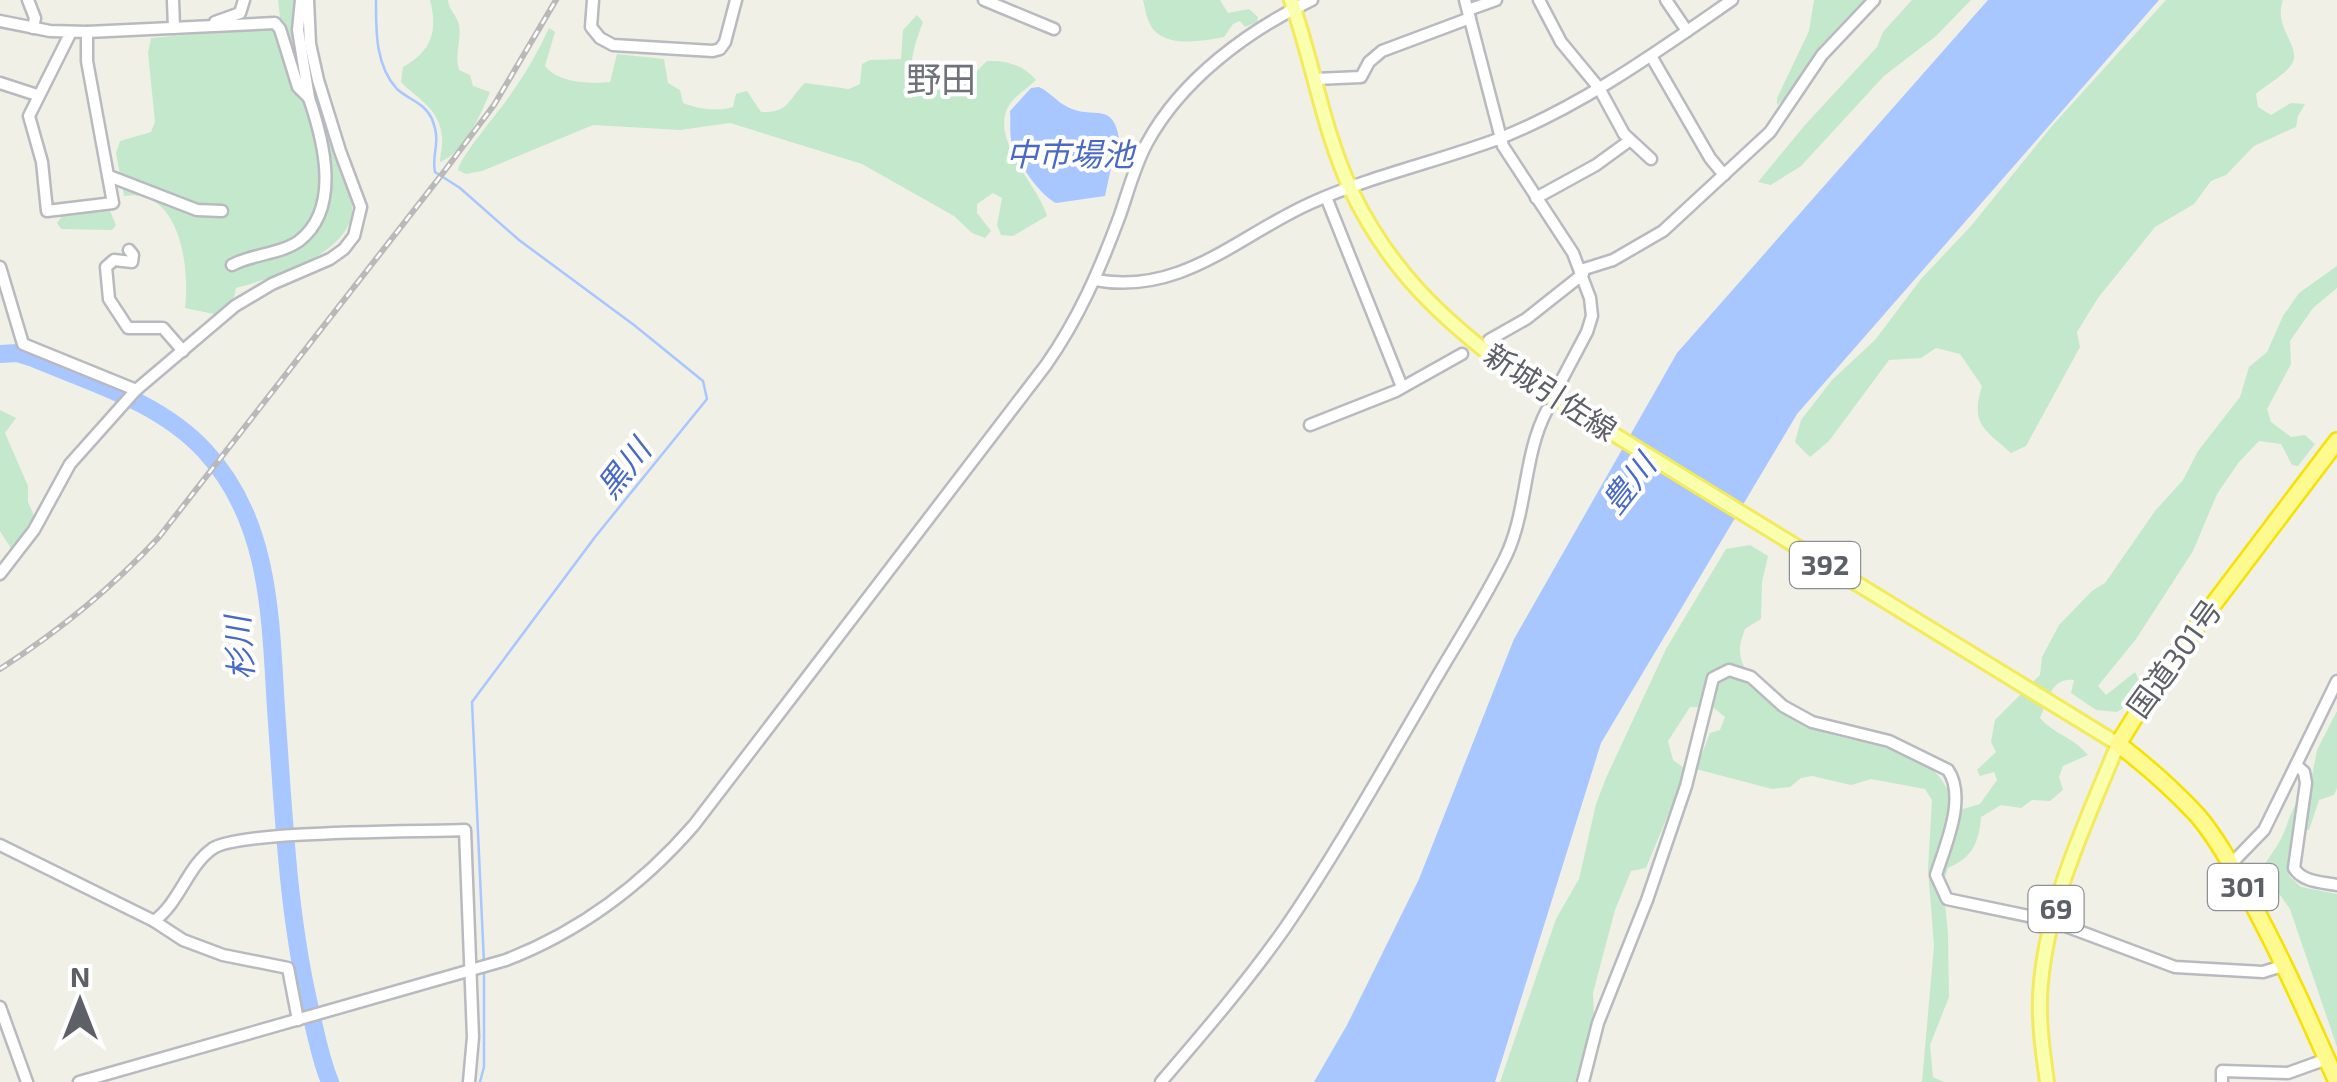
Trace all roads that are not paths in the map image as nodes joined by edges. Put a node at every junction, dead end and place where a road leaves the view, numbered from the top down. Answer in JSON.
{"nodes":[{"id":1,"x":28,"y":0,"type":"edge"},
{"id":2,"x":173,"y":0,"type":"edge"},
{"id":3,"x":244,"y":0,"type":"edge"},
{"id":4,"x":304,"y":0,"type":"edge"},
{"id":5,"x":593,"y":0,"type":"edge"},
{"id":6,"x":736,"y":0,"type":"edge"},
{"id":7,"x":984,"y":0,"type":"edge"},
{"id":8,"x":1312,"y":0,"type":"edge"},
{"id":9,"x":1496,"y":0,"type":"edge"},
{"id":10,"x":1538,"y":0,"type":"edge"},
{"id":11,"x":1666,"y":0,"type":"edge"},
{"id":12,"x":1732,"y":0,"type":"edge"},
{"id":13,"x":1874,"y":0,"type":"edge"},
{"id":14,"x":1293,"y":4,"type":"edge"},
{"id":15,"x":1468,"y":9,"type":"edge"},
{"id":16,"x":0,"y":20,"type":"edge"},
{"id":17,"x":209,"y":24,"type":"junction"},
{"id":18,"x":33,"y":28,"type":"junction"},
{"id":19,"x":174,"y":28,"type":"junction"},
{"id":20,"x":1054,"y":28,"type":"dead end"},
{"id":21,"x":71,"y":32,"type":"junction"},
{"id":22,"x":87,"y":32,"type":"junction"},
{"id":23,"x":1687,"y":32,"type":"junction"},
{"id":24,"x":1651,"y":56,"type":"junction"},
{"id":25,"x":1315,"y":79,"type":"junction"},
{"id":26,"x":0,"y":83,"type":"edge"},
{"id":27,"x":1599,"y":88,"type":"junction"},
{"id":28,"x":37,"y":95,"type":"junction"},
{"id":29,"x":309,"y":98,"type":"junction"},
{"id":30,"x":1500,"y":138,"type":"junction"},
{"id":31,"x":1629,"y":141,"type":"junction"},
{"id":32,"x":1652,"y":159,"type":"dead end"},
{"id":33,"x":1724,"y":175,"type":"junction"},
{"id":34,"x":109,"y":176,"type":"junction"},
{"id":35,"x":1350,"y":188,"type":"junction"},
{"id":36,"x":1326,"y":196,"type":"junction"},
{"id":37,"x":1536,"y":198,"type":"junction"},
{"id":38,"x":222,"y":211,"type":"dead end"},
{"id":39,"x":128,"y":250,"type":"dead end"},
{"id":40,"x":232,"y":265,"type":"dead end"},
{"id":41,"x":0,"y":267,"type":"edge"},
{"id":42,"x":1582,"y":272,"type":"junction"},
{"id":43,"x":1095,"y":280,"type":"junction"},
{"id":44,"x":1489,"y":340,"type":"dead end"},
{"id":45,"x":183,"y":351,"type":"junction"},
{"id":46,"x":1462,"y":354,"type":"dead end"},
{"id":47,"x":1402,"y":386,"type":"junction"},
{"id":48,"x":1559,"y":386,"type":"dead end"},
{"id":49,"x":134,"y":391,"type":"junction"},
{"id":50,"x":1547,"y":410,"type":"dead end"},
{"id":51,"x":1310,"y":424,"type":"dead end"},
{"id":52,"x":2337,"y":442,"type":"edge"},
{"id":53,"x":0,"y":574,"type":"edge"},
{"id":54,"x":2337,"y":681,"type":"edge"},
{"id":55,"x":2118,"y":744,"type":"junction"},
{"id":56,"x":2296,"y":765,"type":"junction"},
{"id":57,"x":0,"y":845,"type":"edge"},
{"id":58,"x":2231,"y":864,"type":"junction"},
{"id":59,"x":2337,"y":885,"type":"edge"},
{"id":60,"x":154,"y":920,"type":"junction"},
{"id":61,"x":2052,"y":921,"type":"junction"},
{"id":62,"x":2284,"y":965,"type":"junction"},
{"id":63,"x":473,"y":971,"type":"junction"},
{"id":64,"x":0,"y":1008,"type":"edge"},
{"id":65,"x":300,"y":1020,"type":"junction"},
{"id":66,"x":2327,"y":1059,"type":"junction"},
{"id":67,"x":27,"y":1082,"type":"edge"},
{"id":68,"x":79,"y":1082,"type":"edge"},
{"id":69,"x":468,"y":1082,"type":"edge"},
{"id":70,"x":1161,"y":1082,"type":"edge"},
{"id":71,"x":1582,"y":1082,"type":"edge"},
{"id":72,"x":2046,"y":1082,"type":"edge"},
{"id":73,"x":2222,"y":1082,"type":"edge"},
{"id":74,"x":2337,"y":1082,"type":"edge"}],
"edges":[{"from":1,"to":18,"type":"street"},
{"from":2,"to":19,"type":"street"},
{"from":3,"to":17,"type":"street"},
{"from":4,"to":29,"type":"street"},
{"from":4,"to":45,"type":"street"},
{"from":5,"to":6,"type":"street"},
{"from":7,"to":20,"type":"street"},
{"from":8,"to":14,"type":"street"},
{"from":9,"to":15,"type":"street"},
{"from":10,"to":27,"type":"street"},
{"from":11,"to":23,"type":"street"},
{"from":12,"to":23,"type":"street"},
{"from":13,"to":33,"type":"street"},
{"from":14,"to":25,"type":"main road","name":"新城引佐線","number":"392"},
{"from":14,"to":43,"type":"street"},
{"from":15,"to":25,"type":"street"},
{"from":15,"to":30,"type":"street"},
{"from":16,"to":18,"type":"street"},
{"from":17,"to":19,"type":"street"},
{"from":17,"to":29,"type":"street"},
{"from":18,"to":21,"type":"street"},
{"from":19,"to":22,"type":"street"},
{"from":21,"to":22,"type":"street"},
{"from":21,"to":28,"type":"street"},
{"from":22,"to":34,"type":"street"},
{"from":23,"to":24,"type":"street"},
{"from":24,"to":27,"type":"street"},
{"from":24,"to":33,"type":"street"},
{"from":25,"to":35,"type":"main road","name":"新城引佐線","number":"392"},
{"from":26,"to":28,"type":"street"},
{"from":27,"to":30,"type":"street"},
{"from":27,"to":31,"type":"street"},
{"from":28,"to":34,"type":"street"},
{"from":29,"to":40,"type":"street"},
{"from":30,"to":35,"type":"street"},
{"from":30,"to":37,"type":"street"},
{"from":31,"to":32,"type":"street"},
{"from":31,"to":37,"type":"street"},
{"from":33,"to":42,"type":"street"},
{"from":34,"to":38,"type":"street"},
{"from":35,"to":36,"type":"street"},
{"from":35,"to":55,"type":"main road","name":"新城引佐線","number":"392"},
{"from":36,"to":43,"type":"street"},
{"from":36,"to":47,"type":"street"},
{"from":37,"to":42,"type":"street"},
{"from":39,"to":45,"type":"street"},
{"from":41,"to":49,"type":"street"},
{"from":42,"to":44,"type":"street"},
{"from":42,"to":48,"type":"street"},
{"from":43,"to":63,"type":"street"},
{"from":45,"to":49,"type":"street"},
{"from":46,"to":47,"type":"street"},
{"from":47,"to":51,"type":"street"},
{"from":49,"to":53,"type":"street"},
{"from":50,"to":70,"type":"street"},
{"from":52,"to":55,"type":"highway","name":"国道301号"},
{"from":54,"to":56,"type":"street"},
{"from":55,"to":58,"type":"highway","name":"国道301号","number":"301"},
{"from":55,"to":61,"type":"main road","number":"69"},
{"from":56,"to":58,"type":"street"},
{"from":56,"to":59,"type":"street"},
{"from":57,"to":60,"type":"street"},
{"from":58,"to":62,"type":"highway","name":"国道301号","number":"301"},
{"from":60,"to":63,"type":"street"},
{"from":60,"to":65,"type":"street"},
{"from":61,"to":62,"type":"street"},
{"from":61,"to":71,"type":"street"},
{"from":61,"to":72,"type":"main road","number":"69"},
{"from":62,"to":66,"type":"highway","name":"国道301号","number":"301"},
{"from":63,"to":65,"type":"street"},
{"from":63,"to":69,"type":"street"},
{"from":64,"to":67,"type":"street"},
{"from":65,"to":68,"type":"street"},
{"from":66,"to":73,"type":"street"},
{"from":66,"to":74,"type":"highway","name":"国道301号","number":"301"}]}
